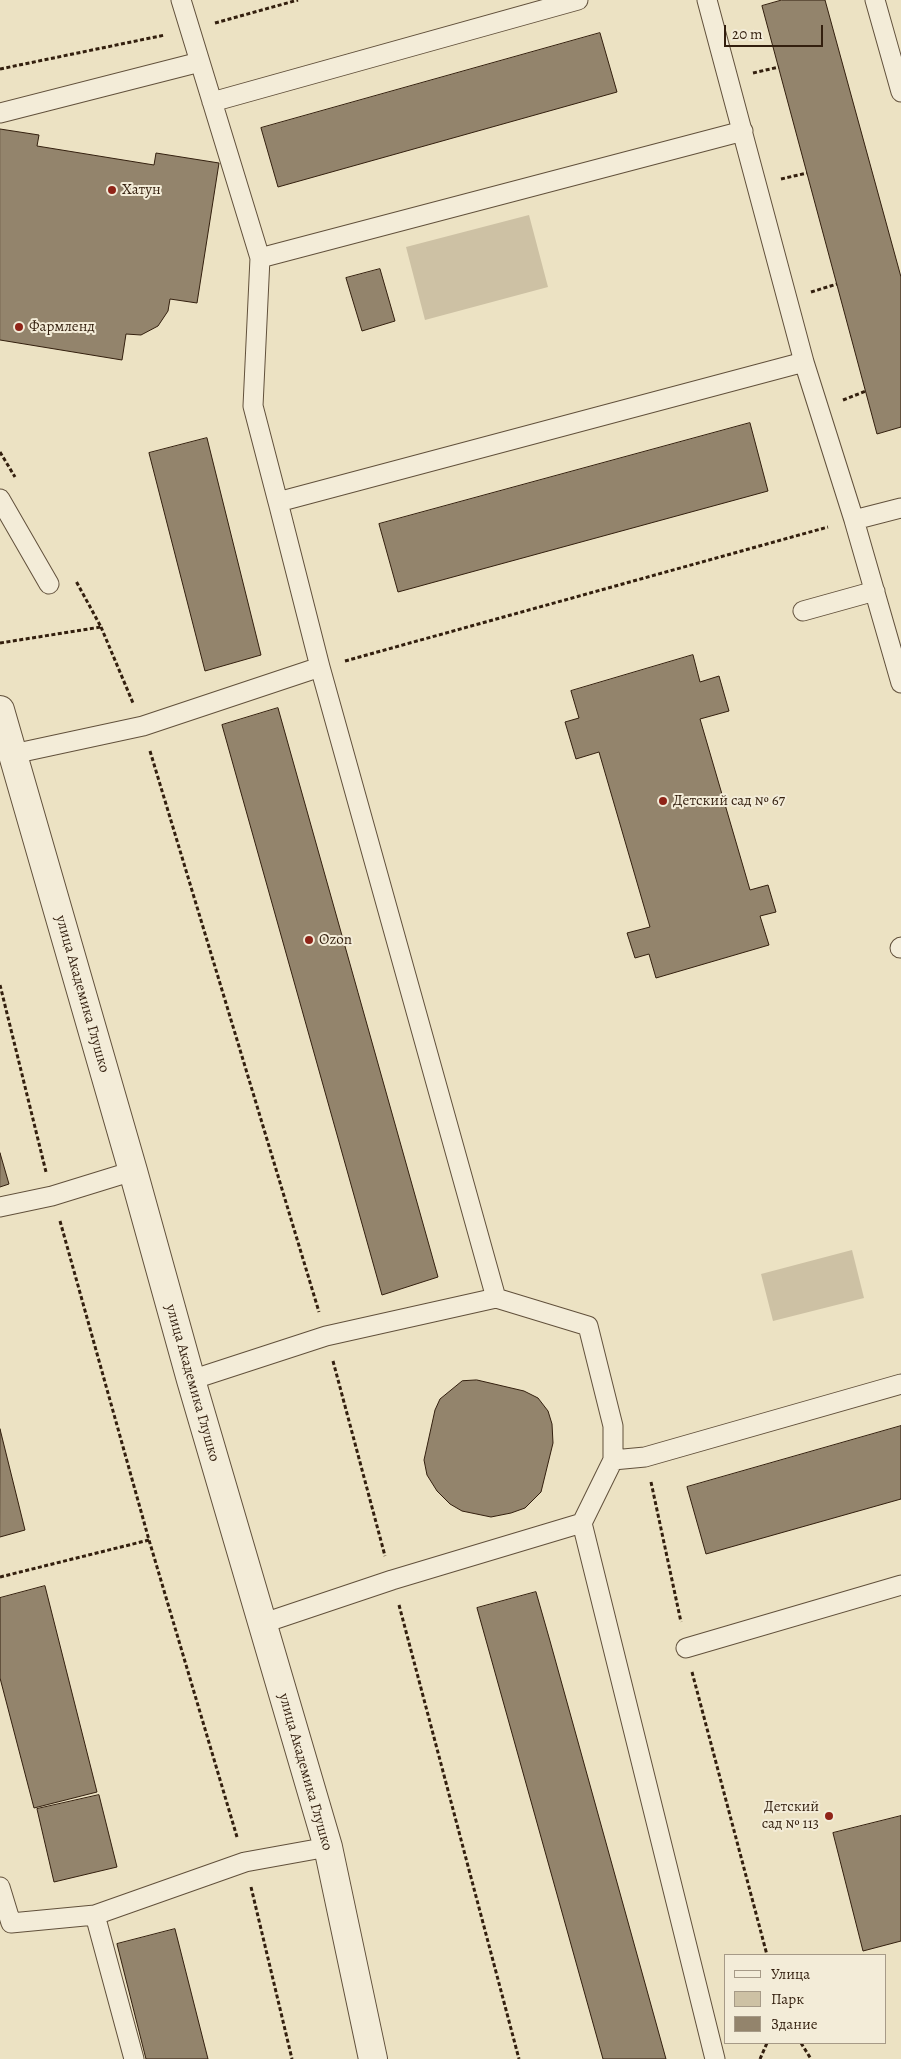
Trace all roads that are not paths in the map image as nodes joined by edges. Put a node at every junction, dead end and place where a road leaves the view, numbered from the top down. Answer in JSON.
{"nodes":[{"id":1,"x":181,"y":0,"type":"edge"},
{"id":2,"x":578,"y":0,"type":"edge"},
{"id":3,"x":707,"y":0,"type":"edge"},
{"id":4,"x":875,"y":0,"type":"edge"},
{"id":5,"x":200,"y":62,"type":"junction"},
{"id":6,"x":901,"y":92,"type":"edge"},
{"id":7,"x":212,"y":102,"type":"junction"},
{"id":8,"x":0,"y":113,"type":"edge"},
{"id":9,"x":743,"y":131,"type":"junction"},
{"id":10,"x":260,"y":258,"type":"junction"},
{"id":11,"x":804,"y":362,"type":"junction"},
{"id":12,"x":0,"y":499,"type":"edge"},
{"id":13,"x":278,"y":502,"type":"junction"},
{"id":14,"x":901,"y":508,"type":"edge"},
{"id":15,"x":854,"y":520,"type":"junction"},
{"id":16,"x":49,"y":584,"type":"dead end"},
{"id":17,"x":875,"y":591,"type":"junction"},
{"id":18,"x":803,"y":611,"type":"dead end"},
{"id":19,"x":320,"y":668,"type":"junction"},
{"id":20,"x":901,"y":683,"type":"edge"},
{"id":21,"x":0,"y":710,"type":"edge"},
{"id":22,"x":13,"y":754,"type":"junction"},
{"id":23,"x":133,"y":1171,"type":"junction"},
{"id":24,"x":0,"y":1207,"type":"edge"},
{"id":25,"x":496,"y":1298,"type":"junction"},
{"id":26,"x":191,"y":1380,"type":"junction"},
{"id":27,"x":901,"y":1384,"type":"edge"},
{"id":28,"x":613,"y":1460,"type":"junction"},
{"id":29,"x":582,"y":1524,"type":"junction"},
{"id":30,"x":901,"y":1584,"type":"edge"},
{"id":31,"x":261,"y":1624,"type":"junction"},
{"id":32,"x":686,"y":1648,"type":"road end"},
{"id":33,"x":328,"y":1847,"type":"junction"},
{"id":34,"x":0,"y":1887,"type":"edge"},
{"id":35,"x":95,"y":1915,"type":"junction"},
{"id":36,"x":134,"y":2059,"type":"edge"},
{"id":37,"x":373,"y":2059,"type":"edge"},
{"id":38,"x":715,"y":2059,"type":"edge"}],
"edges":[{"from":1,"to":5,"type":"lane"},
{"from":2,"to":7,"type":"lane"},
{"from":3,"to":9,"type":"lane"},
{"from":4,"to":6,"type":"lane"},
{"from":5,"to":7,"type":"lane"},
{"from":5,"to":8,"type":"lane"},
{"from":7,"to":10,"type":"lane"},
{"from":9,"to":10,"type":"lane"},
{"from":9,"to":11,"type":"lane"},
{"from":10,"to":13,"type":"lane"},
{"from":11,"to":13,"type":"lane"},
{"from":11,"to":15,"type":"lane"},
{"from":12,"to":16,"type":"lane"},
{"from":13,"to":19,"type":"lane"},
{"from":14,"to":15,"type":"lane"},
{"from":15,"to":17,"type":"lane"},
{"from":17,"to":18,"type":"lane"},
{"from":17,"to":20,"type":"lane"},
{"from":19,"to":22,"type":"lane"},
{"from":19,"to":25,"type":"lane"},
{"from":21,"to":22,"type":"street","name":"улица Академика Глушко"},
{"from":22,"to":23,"type":"street","name":"улица Академика Глушко"},
{"from":23,"to":24,"type":"lane"},
{"from":23,"to":26,"type":"street","name":"улица Академика Глушко"},
{"from":25,"to":26,"type":"lane"},
{"from":25,"to":28,"type":"lane"},
{"from":26,"to":31,"type":"street","name":"улица Академика Глушко"},
{"from":27,"to":28,"type":"lane"},
{"from":28,"to":29,"type":"lane"},
{"from":29,"to":31,"type":"lane"},
{"from":29,"to":38,"type":"lane"},
{"from":30,"to":32,"type":"lane"},
{"from":31,"to":33,"type":"street","name":"улица Академика Глушко"},
{"from":33,"to":35,"type":"lane"},
{"from":33,"to":37,"type":"street","name":"улица Академика Глушко"},
{"from":34,"to":35,"type":"lane"},
{"from":35,"to":36,"type":"lane"}]}
